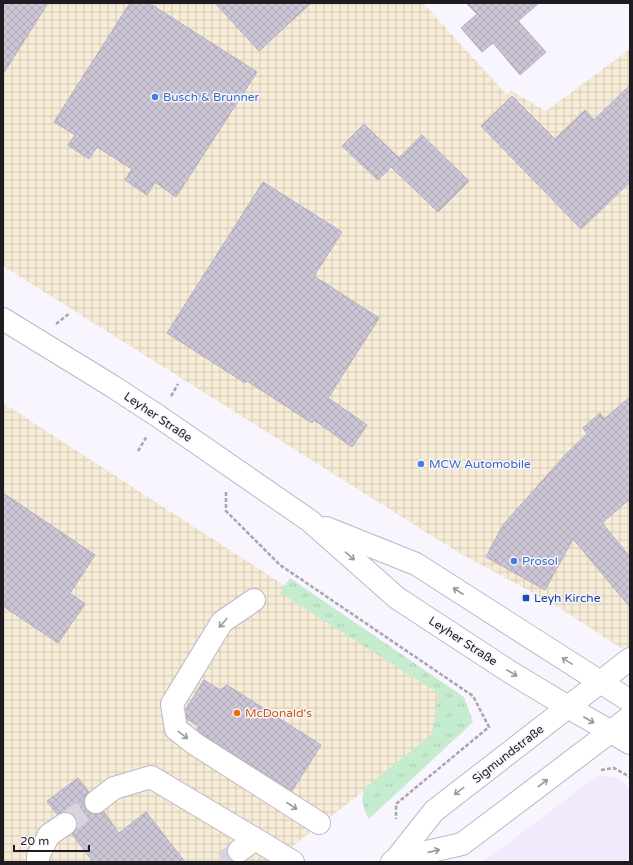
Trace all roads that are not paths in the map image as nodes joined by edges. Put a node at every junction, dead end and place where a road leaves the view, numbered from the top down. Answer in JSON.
{"nodes":[{"id":1,"x":3,"y":319,"type":"edge"},
{"id":2,"x":310,"y":521,"type":"junction"},
{"id":3,"x":254,"y":600,"type":"dead end"},
{"id":4,"x":630,"y":659,"type":"edge"},
{"id":5,"x":600,"y":682,"type":"junction"},
{"id":6,"x":630,"y":700,"type":"edge"},
{"id":7,"x":568,"y":707,"type":"junction"},
{"id":8,"x":630,"y":717,"type":"edge"},
{"id":9,"x":610,"y":732,"type":"junction"},
{"id":10,"x":630,"y":743,"type":"edge"},
{"id":11,"x":96,"y":802,"type":"tunnel mouth"},
{"id":12,"x":319,"y":823,"type":"dead end"},
{"id":13,"x":64,"y":824,"type":"tunnel mouth"},
{"id":14,"x":394,"y":861,"type":"edge"},
{"id":15,"x":38,"y":862,"type":"edge"},
{"id":16,"x":293,"y":862,"type":"edge"}],
"edges":[{"from":1,"to":2,"type":"main road","name":"Leyher Straße"},
{"from":5,"to":2,"type":"main road","name":"Leyher Straße","one_way":true},
{"from":2,"to":7,"type":"main road","name":"Leyher Straße","one_way":true},
{"from":3,"to":12,"type":"main road","one_way":true},
{"from":4,"to":5,"type":"main road","name":"Sigmundstraße"},
{"from":5,"to":6,"type":"main road","name":"Leyher Straße"},
{"from":5,"to":7,"type":"main road","name":"Sigmundstraße"},
{"from":7,"to":9,"type":"main road","name":"Leyher Straße","one_way":true},
{"from":7,"to":14,"type":"main road","name":"Sigmundstraße","one_way":true},
{"from":8,"to":9,"type":"main road","name":"Sigmundstraße"},
{"from":9,"to":10,"type":"main road","name":"Leyher Straße"},
{"from":14,"to":9,"type":"main road","name":"Sigmundstraße","one_way":true},
{"from":11,"to":16,"type":"main road"},
{"from":13,"to":15,"type":"main road"}]}
